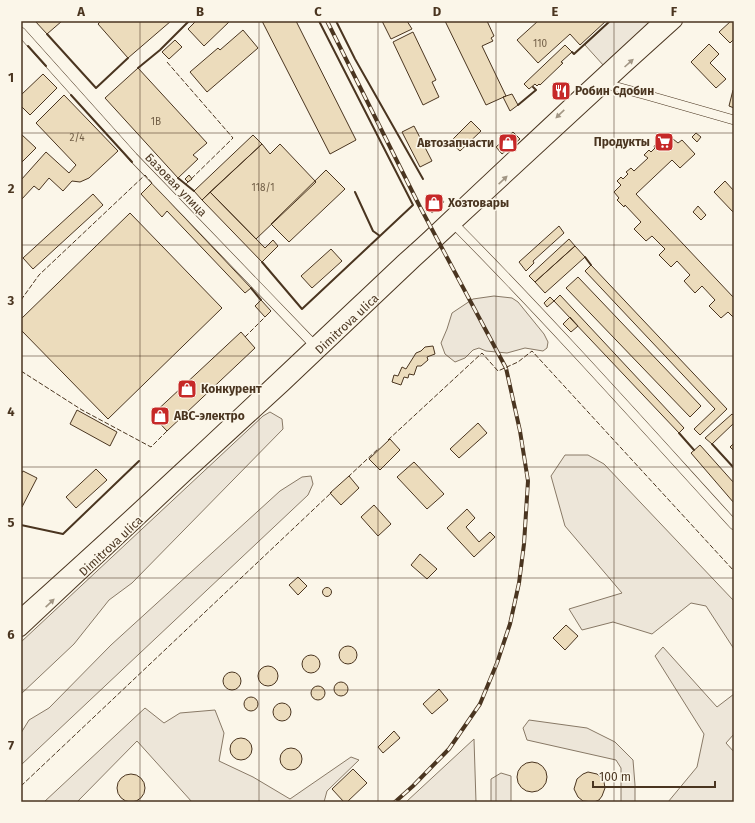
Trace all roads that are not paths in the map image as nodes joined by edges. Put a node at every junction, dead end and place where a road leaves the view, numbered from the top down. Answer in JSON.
{"nodes":[{"id":1,"x":660,"y":21,"type":"edge"},
{"id":2,"x":676,"y":21,"type":"edge"},
{"id":3,"x":21,"y":32,"type":"edge"},
{"id":4,"x":602,"y":81,"type":"junction"},
{"id":5,"x":734,"y":120,"type":"edge"},
{"id":6,"x":455,"y":225,"type":"junction"},
{"id":7,"x":316,"y":348,"type":"junction"},
{"id":8,"x":734,"y":524,"type":"edge"},
{"id":9,"x":21,"y":614,"type":"edge"},
{"id":10,"x":21,"y":630,"type":"edge"}],
"edges":[{"from":1,"to":4,"type":"main road","name":"Dimitrova ulica"},
{"from":4,"to":2,"type":"main road","name":"Dimitrova ulica","one_way":true},
{"from":3,"to":7,"type":"street","name":"Базовая улица"},
{"from":4,"to":5,"type":"street"},
{"from":6,"to":4,"type":"main road","name":"Dimitrova ulica","one_way":true},
{"from":4,"to":7,"type":"main road","name":"Dimitrova ulica","one_way":true},
{"from":6,"to":7,"type":"main road","name":"Dimitrova ulica"},
{"from":6,"to":8,"type":"street"},
{"from":7,"to":9,"type":"main road","name":"Dimitrova ulica"},
{"from":10,"to":7,"type":"main road","name":"Dimitrova ulica","one_way":true}]}
